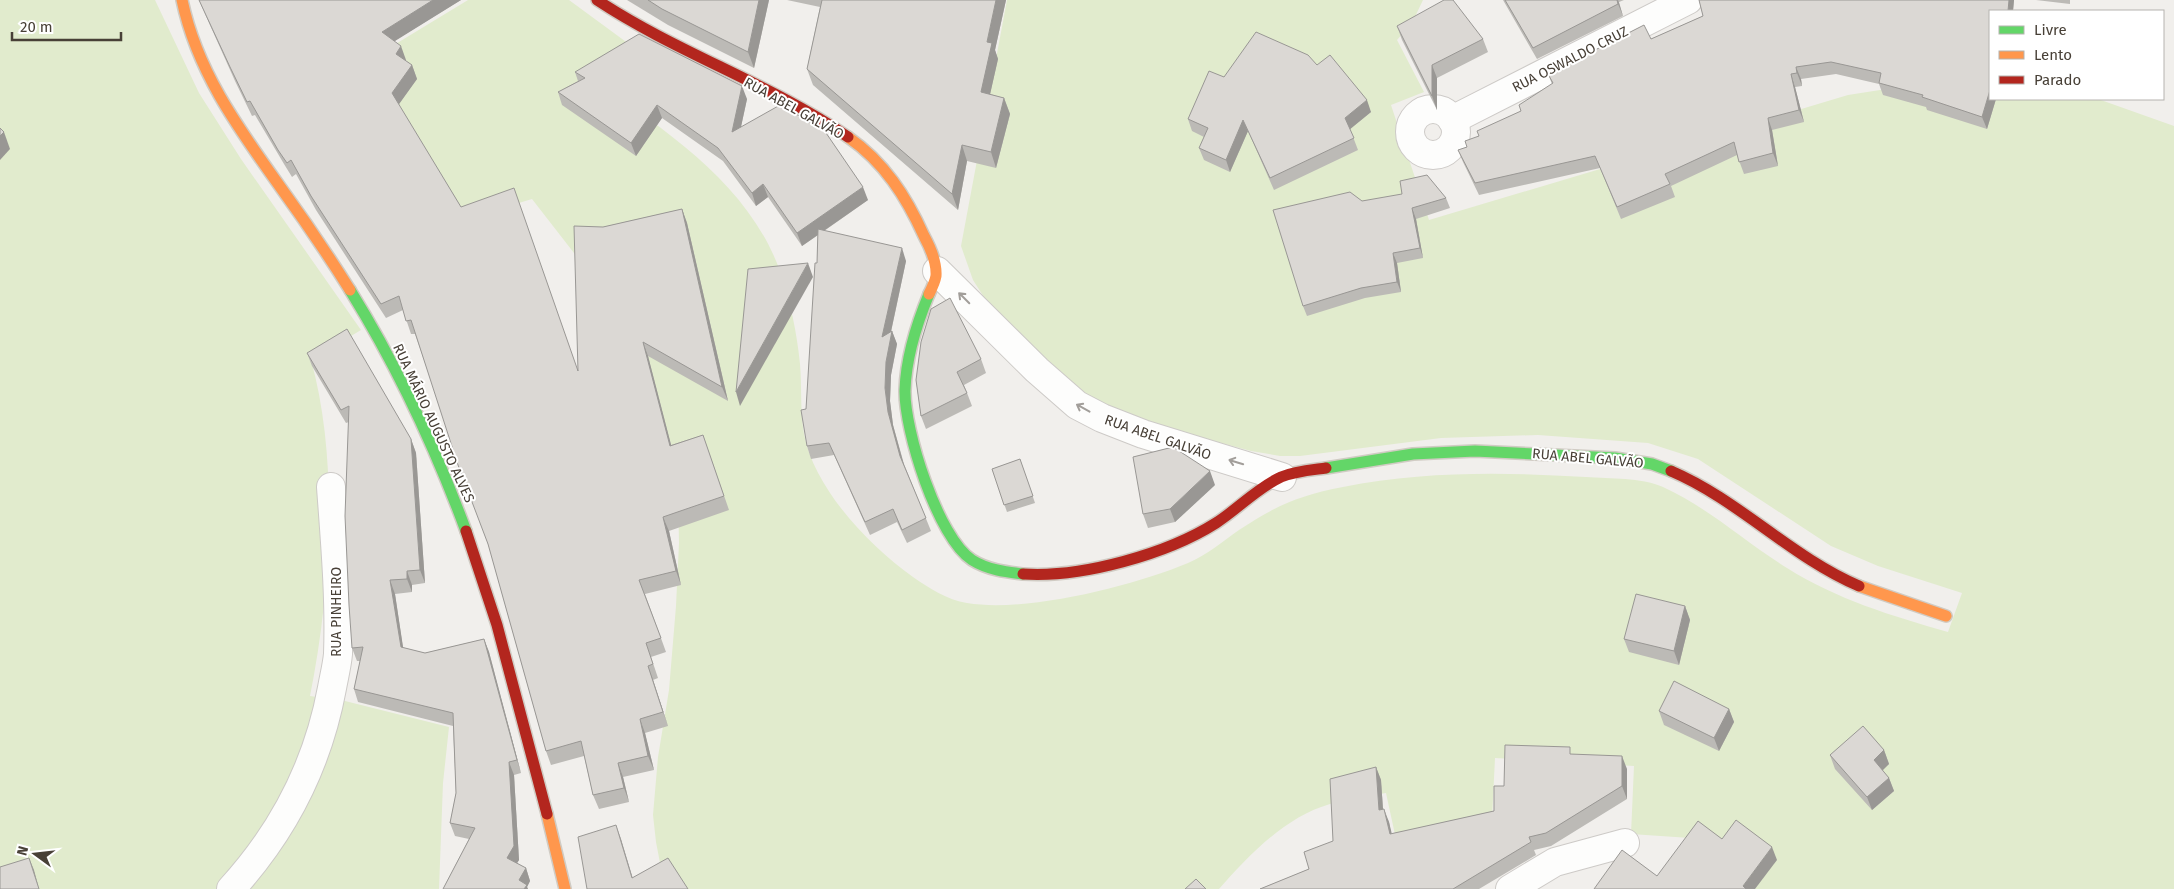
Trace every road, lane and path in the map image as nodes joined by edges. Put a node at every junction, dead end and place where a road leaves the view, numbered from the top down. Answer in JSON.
{"nodes":[{"id":1,"x":596,"y":0,"type":"edge"},
{"id":2,"x":1688,"y":0,"type":"edge"},
{"id":3,"x":182,"y":5,"type":"edge"},
{"id":4,"x":1452,"y":120,"type":"dead end"},
{"id":5,"x":937,"y":271,"type":"junction"},
{"id":6,"x":1282,"y":477,"type":"junction"},
{"id":7,"x":331,"y":487,"type":"dead end"},
{"id":8,"x":1946,"y":616,"type":"dead end"},
{"id":9,"x":1625,"y":843,"type":"dead end"},
{"id":10,"x":231,"y":889,"type":"edge"},
{"id":11,"x":565,"y":889,"type":"edge"},
{"id":12,"x":1510,"y":889,"type":"edge"}],
"edges":[{"from":1,"to":5,"type":"street","name":"RUA ABEL GALVÃO"},
{"from":2,"to":4,"type":"street","name":"RUA OSWALDO CRUZ"},
{"from":3,"to":11,"type":"street","name":"RUA MÁRIO AUGUSTO ALVES"},
{"from":6,"to":5,"type":"street","name":"RUA ABEL GALVÃO","one_way":true},
{"from":5,"to":6,"type":"street","name":"RUA ABEL GALVÃO"},
{"from":6,"to":8,"type":"street","name":"RUA ABEL GALVÃO"},
{"from":7,"to":10,"type":"street","name":"RUA PINHEIRO"},
{"from":9,"to":12,"type":"street"}]}
